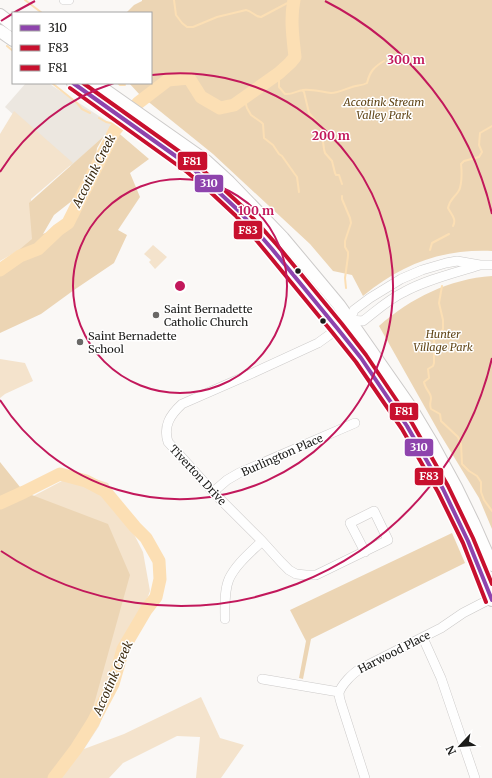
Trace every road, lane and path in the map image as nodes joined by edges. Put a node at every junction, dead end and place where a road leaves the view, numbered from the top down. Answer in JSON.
{"nodes":[{"id":1,"x":64,"y":0,"type":"edge"},
{"id":2,"x":69,"y":0,"type":"edge"},
{"id":3,"x":0,"y":15,"type":"edge"},
{"id":4,"x":12,"y":24,"type":"edge"},
{"id":5,"x":0,"y":31,"type":"edge"},
{"id":6,"x":12,"y":39,"type":"edge"},
{"id":7,"x":74,"y":84,"type":"edge"},
{"id":8,"x":96,"y":84,"type":"edge"},
{"id":9,"x":480,"y":264,"type":"junction"},
{"id":10,"x":492,"y":264,"type":"edge"},
{"id":11,"x":350,"y":320,"type":"junction"},
{"id":12,"x":338,"y":328,"type":"junction"},
{"id":13,"x":355,"y":423,"type":"dead end"},
{"id":14,"x":213,"y":492,"type":"junction"},
{"id":15,"x":262,"y":541,"type":"junction"},
{"id":16,"x":365,"y":552,"type":"junction"},
{"id":17,"x":492,"y":565,"type":"edge"},
{"id":18,"x":492,"y":599,"type":"edge"},
{"id":19,"x":225,"y":619,"type":"dead end"},
{"id":20,"x":423,"y":638,"type":"junction"},
{"id":21,"x":262,"y":679,"type":"dead end"},
{"id":22,"x":339,"y":692,"type":"junction"},
{"id":23,"x":365,"y":778,"type":"edge"},
{"id":24,"x":474,"y":778,"type":"edge"}],
"edges":[{"from":1,"to":2,"type":"street"},
{"from":3,"to":4,"type":"main road"},
{"from":5,"to":6,"type":"main road"},
{"from":7,"to":12,"type":"main road"},
{"from":8,"to":11,"type":"main road"},
{"from":9,"to":10,"type":"street"},
{"from":9,"to":11,"type":"street"},
{"from":9,"to":11,"type":"street"},
{"from":11,"to":12,"type":"street","name":"Tiverton Drive"},
{"from":11,"to":17,"type":"main road"},
{"from":12,"to":14,"type":"street","name":"Tiverton Drive"},
{"from":12,"to":18,"type":"main road"},
{"from":13,"to":14,"type":"street","name":"Burlington Place"},
{"from":14,"to":15,"type":"street","name":"Tiverton Drive"},
{"from":15,"to":16,"type":"street","name":"Tiverton Drive"},
{"from":15,"to":19,"type":"street"},
{"from":16,"to":16,"type":"street","name":"Tiverton Drive"},
{"from":18,"to":20,"type":"street","name":"Harwood Place"},
{"from":20,"to":22,"type":"street","name":"Harwood Place"},
{"from":20,"to":24,"type":"street"},
{"from":21,"to":22,"type":"street"},
{"from":22,"to":23,"type":"street"}]}
